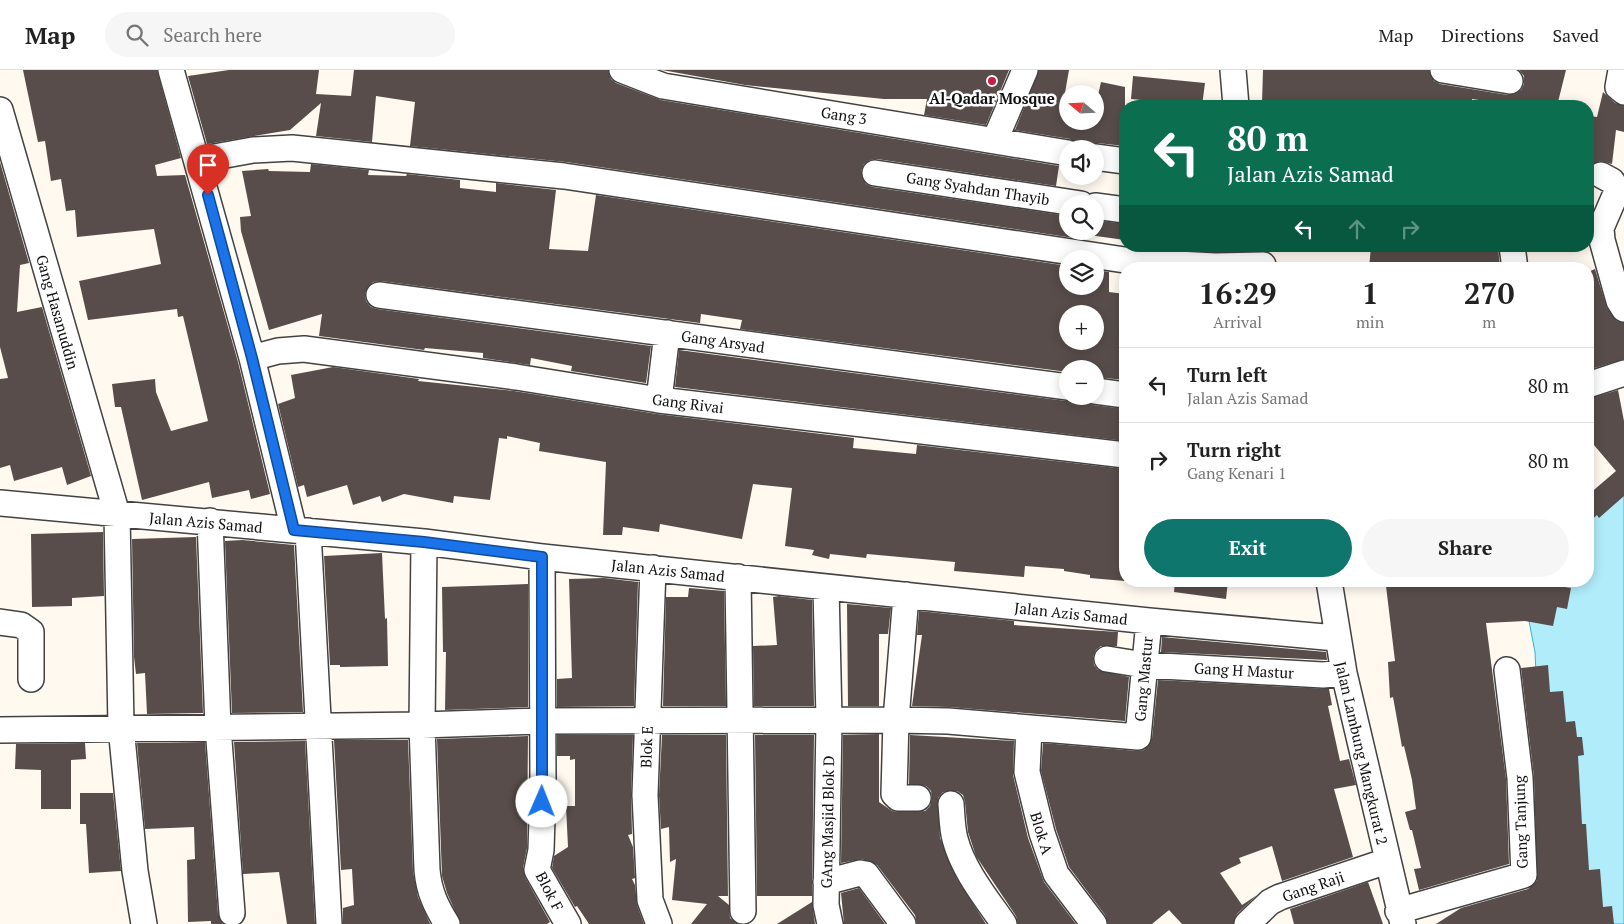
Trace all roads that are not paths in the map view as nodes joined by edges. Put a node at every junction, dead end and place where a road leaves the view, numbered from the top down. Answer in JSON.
{"nodes":[{"id":1,"x":172,"y":70,"type":"edge"},
{"id":2,"x":622,"y":70,"type":"edge"},
{"id":3,"x":1025,"y":70,"type":"edge"},
{"id":4,"x":1233,"y":70,"type":"edge"},
{"id":5,"x":1443,"y":70,"type":"edge"},
{"id":6,"x":1621,"y":70,"type":"edge"},
{"id":7,"x":1474,"y":72,"type":"edge"},
{"id":8,"x":1510,"y":81,"type":"dead end"},
{"id":9,"x":1624,"y":92,"type":"edge"},
{"id":10,"x":1236,"y":100,"type":"edge"},
{"id":11,"x":0,"y":110,"type":"edge"},
{"id":12,"x":995,"y":140,"type":"junction"},
{"id":13,"x":1059,"y":151,"type":"edge"},
{"id":14,"x":1104,"y":158,"type":"edge"},
{"id":15,"x":198,"y":160,"type":"junction"},
{"id":16,"x":1119,"y":160,"type":"edge"},
{"id":17,"x":875,"y":173,"type":"dead end"},
{"id":18,"x":1601,"y":175,"type":"dead end"},
{"id":19,"x":1059,"y":201,"type":"edge"},
{"id":20,"x":1104,"y":207,"type":"edge"},
{"id":21,"x":1119,"y":209,"type":"edge"},
{"id":22,"x":1262,"y":260,"type":"edge"},
{"id":23,"x":1138,"y":262,"type":"edge"},
{"id":24,"x":1246,"y":262,"type":"edge"},
{"id":25,"x":379,"y":295,"type":"dead end"},
{"id":26,"x":1624,"y":309,"type":"edge"},
{"id":27,"x":667,"y":334,"type":"junction"},
{"id":28,"x":252,"y":358,"type":"junction"},
{"id":29,"x":1624,"y":373,"type":"edge"},
{"id":30,"x":1594,"y":383,"type":"edge"},
{"id":31,"x":1059,"y":386,"type":"edge"},
{"id":32,"x":1104,"y":392,"type":"edge"},
{"id":33,"x":1119,"y":395,"type":"edge"},
{"id":34,"x":659,"y":400,"type":"junction"},
{"id":35,"x":1119,"y":454,"type":"edge"},
{"id":36,"x":0,"y":503,"type":"edge"},
{"id":37,"x":117,"y":514,"type":"junction"},
{"id":38,"x":210,"y":521,"type":"junction"},
{"id":39,"x":301,"y":531,"type":"junction"},
{"id":40,"x":424,"y":542,"type":"junction"},
{"id":41,"x":542,"y":557,"type":"junction"},
{"id":42,"x":653,"y":568,"type":"junction"},
{"id":43,"x":738,"y":577,"type":"junction"},
{"id":44,"x":826,"y":586,"type":"junction"},
{"id":45,"x":1330,"y":587,"type":"edge"},
{"id":46,"x":906,"y":595,"type":"junction"},
{"id":47,"x":1149,"y":621,"type":"junction"},
{"id":48,"x":0,"y":622,"type":"edge"},
{"id":49,"x":1336,"y":638,"type":"junction"},
{"id":50,"x":1107,"y":659,"type":"dead end"},
{"id":51,"x":1144,"y":664,"type":"junction"},
{"id":52,"x":1506,"y":670,"type":"dead end"},
{"id":53,"x":1344,"y":672,"type":"junction"},
{"id":54,"x":32,"y":679,"type":"dead end"},
{"id":55,"x":647,"y":720,"type":"junction"},
{"id":56,"x":739,"y":720,"type":"junction"},
{"id":57,"x":829,"y":720,"type":"junction"},
{"id":58,"x":896,"y":720,"type":"junction"},
{"id":59,"x":541,"y":721,"type":"junction"},
{"id":60,"x":422,"y":725,"type":"junction"},
{"id":61,"x":316,"y":726,"type":"junction"},
{"id":62,"x":122,"y":727,"type":"junction"},
{"id":63,"x":218,"y":727,"type":"junction"},
{"id":64,"x":1029,"y":728,"type":"junction"},
{"id":65,"x":0,"y":730,"type":"edge"},
{"id":66,"x":918,"y":798,"type":"dead end"},
{"id":67,"x":951,"y":804,"type":"dead end"},
{"id":68,"x":1387,"y":861,"type":"junction"},
{"id":69,"x":826,"y":882,"type":"junction"},
{"id":70,"x":743,"y":910,"type":"dead end"},
{"id":71,"x":232,"y":913,"type":"dead end"},
{"id":72,"x":1396,"y":919,"type":"edge"},
{"id":73,"x":144,"y":924,"type":"edge"},
{"id":74,"x":329,"y":924,"type":"edge"},
{"id":75,"x":447,"y":924,"type":"edge"},
{"id":76,"x":568,"y":924,"type":"edge"},
{"id":77,"x":660,"y":924,"type":"edge"},
{"id":78,"x":830,"y":924,"type":"edge"},
{"id":79,"x":903,"y":924,"type":"edge"},
{"id":80,"x":1004,"y":924,"type":"edge"},
{"id":81,"x":1094,"y":924,"type":"edge"},
{"id":82,"x":1247,"y":924,"type":"edge"}],
"edges":[{"from":1,"to":15,"type":"street"},
{"from":2,"to":12,"type":"street","name":"Gang 3"},
{"from":3,"to":12,"type":"street"},
{"from":4,"to":10,"type":"street"},
{"from":5,"to":7,"type":"street"},
{"from":6,"to":9,"type":"street"},
{"from":7,"to":8,"type":"street"},
{"from":11,"to":37,"type":"street","name":"Gang Hasanuddin"},
{"from":12,"to":13,"type":"street","name":"Gang 3"},
{"from":14,"to":16,"type":"street"},
{"from":15,"to":23,"type":"street"},
{"from":15,"to":28,"type":"street"},
{"from":17,"to":19,"type":"street","name":"Gang Syahdan Thayib"},
{"from":18,"to":26,"type":"street"},
{"from":20,"to":21,"type":"street"},
{"from":22,"to":24,"type":"street"},
{"from":25,"to":27,"type":"street","name":"Gang Arsyad"},
{"from":27,"to":31,"type":"street","name":"Gang Arsyad"},
{"from":27,"to":34,"type":"street"},
{"from":28,"to":34,"type":"street","name":"Gang Rivai"},
{"from":28,"to":39,"type":"street"},
{"from":29,"to":30,"type":"street"},
{"from":32,"to":33,"type":"street"},
{"from":34,"to":35,"type":"street","name":"Gang Rivai"},
{"from":36,"to":37,"type":"street","name":"Jalan Azis Samad"},
{"from":37,"to":38,"type":"street","name":"Jalan Azis Samad"},
{"from":37,"to":62,"type":"street","name":"Gang Hasanuddin"},
{"from":38,"to":39,"type":"street","name":"Jalan Azis Samad"},
{"from":38,"to":63,"type":"street"},
{"from":39,"to":40,"type":"street","name":"Jalan Azis Samad"},
{"from":39,"to":61,"type":"street"},
{"from":40,"to":41,"type":"street","name":"Jalan Azis Samad"},
{"from":40,"to":60,"type":"street"},
{"from":41,"to":42,"type":"street","name":"Jalan Azis Samad"},
{"from":41,"to":59,"type":"street","name":"Blok F"},
{"from":42,"to":43,"type":"street","name":"Jalan Azis Samad"},
{"from":42,"to":55,"type":"street","name":"Blok E"},
{"from":43,"to":44,"type":"street","name":"Jalan Azis Samad"},
{"from":43,"to":56,"type":"street"},
{"from":44,"to":46,"type":"street","name":"Jalan Azis Samad"},
{"from":44,"to":57,"type":"street","name":"GAng Masjid Blok D"},
{"from":45,"to":49,"type":"street","name":"Jalan Lambung Mangkurat 2"},
{"from":46,"to":47,"type":"street","name":"Jalan Azis Samad"},
{"from":46,"to":58,"type":"street"},
{"from":47,"to":49,"type":"street","name":"Jalan Azis Samad"},
{"from":47,"to":51,"type":"street","name":"Gang Mastur"},
{"from":48,"to":54,"type":"street"},
{"from":49,"to":53,"type":"street","name":"Jalan Lambung Mangkurat 2"},
{"from":50,"to":51,"type":"street","name":"Gang H Mastur"},
{"from":51,"to":53,"type":"street","name":"Gang H Mastur"},
{"from":51,"to":64,"type":"street","name":"Gang Mastur"},
{"from":52,"to":72,"type":"street","name":"Gang Tanjung"},
{"from":53,"to":68,"type":"street","name":"Jalan Lambung Mangkurat 2"},
{"from":55,"to":56,"type":"street"},
{"from":55,"to":59,"type":"street"},
{"from":55,"to":77,"type":"street","name":"Blok E"},
{"from":56,"to":57,"type":"street"},
{"from":56,"to":70,"type":"street"},
{"from":57,"to":58,"type":"street"},
{"from":57,"to":69,"type":"street","name":"GAng Masjid Blok D"},
{"from":58,"to":64,"type":"street"},
{"from":58,"to":66,"type":"street"},
{"from":59,"to":60,"type":"street"},
{"from":59,"to":76,"type":"street","name":"Blok F"},
{"from":60,"to":61,"type":"street"},
{"from":60,"to":75,"type":"street"},
{"from":61,"to":63,"type":"street"},
{"from":61,"to":74,"type":"street"},
{"from":62,"to":63,"type":"street"},
{"from":62,"to":65,"type":"street"},
{"from":62,"to":73,"type":"street","name":"Gang Hasanuddin"},
{"from":63,"to":71,"type":"street"},
{"from":64,"to":81,"type":"street","name":"Blok A"},
{"from":67,"to":80,"type":"street"},
{"from":68,"to":72,"type":"street","name":"Jalan Lambung Mangkurat 2"},
{"from":68,"to":82,"type":"street","name":"Gang Raji"},
{"from":69,"to":78,"type":"street","name":"GAng Masjid Blok D"},
{"from":69,"to":79,"type":"street"}]}
